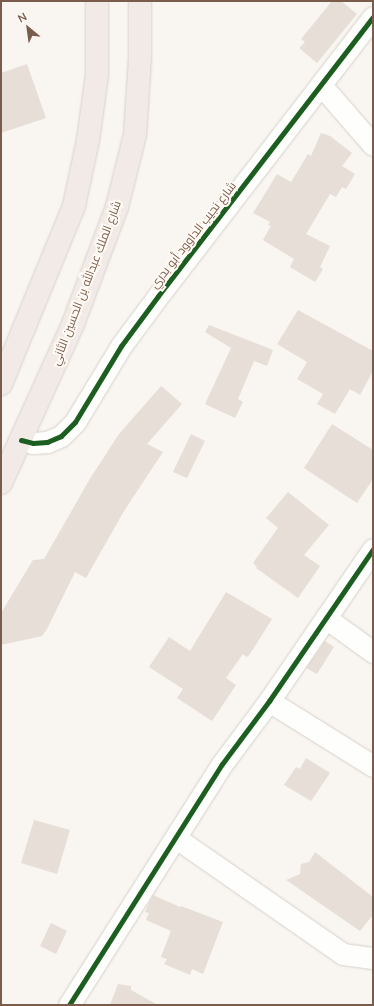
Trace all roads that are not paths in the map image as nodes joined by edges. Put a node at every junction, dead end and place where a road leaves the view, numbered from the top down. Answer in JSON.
{"nodes":[{"id":1,"x":97,"y":1,"type":"edge"},
{"id":2,"x":140,"y":1,"type":"edge"},
{"id":3,"x":373,"y":17,"type":"edge"},
{"id":4,"x":322,"y":85,"type":"junction"},
{"id":5,"x":373,"y":145,"type":"edge"},
{"id":6,"x":1,"y":384,"type":"edge"},
{"id":7,"x":21,"y":440,"type":"junction"},
{"id":8,"x":1,"y":483,"type":"edge"},
{"id":9,"x":373,"y":548,"type":"edge"},
{"id":10,"x":326,"y":618,"type":"junction"},
{"id":11,"x":373,"y":652,"type":"edge"},
{"id":12,"x":269,"y":701,"type":"junction"},
{"id":13,"x":373,"y":766,"type":"edge"},
{"id":14,"x":176,"y":838,"type":"junction"},
{"id":15,"x":373,"y":958,"type":"edge"},
{"id":16,"x":68,"y":1005,"type":"edge"}],
"edges":[{"from":1,"to":6,"type":"highway"},
{"from":2,"to":7,"type":"highway","name":"شارع الملك عبدالله بن الحسين الثاني"},
{"from":3,"to":4,"type":"street","name":"شارع نجيب الداوود أبو بدري"},
{"from":4,"to":5,"type":"street"},
{"from":4,"to":7,"type":"street","name":"شارع نجيب الداوود أبو بدري"},
{"from":7,"to":8,"type":"highway","name":"شارع الملك عبدالله بن الحسين الثاني"},
{"from":9,"to":10,"type":"street"},
{"from":10,"to":11,"type":"street"},
{"from":10,"to":12,"type":"street"},
{"from":12,"to":13,"type":"street"},
{"from":12,"to":14,"type":"street"},
{"from":14,"to":15,"type":"street"},
{"from":14,"to":16,"type":"street"}]}
